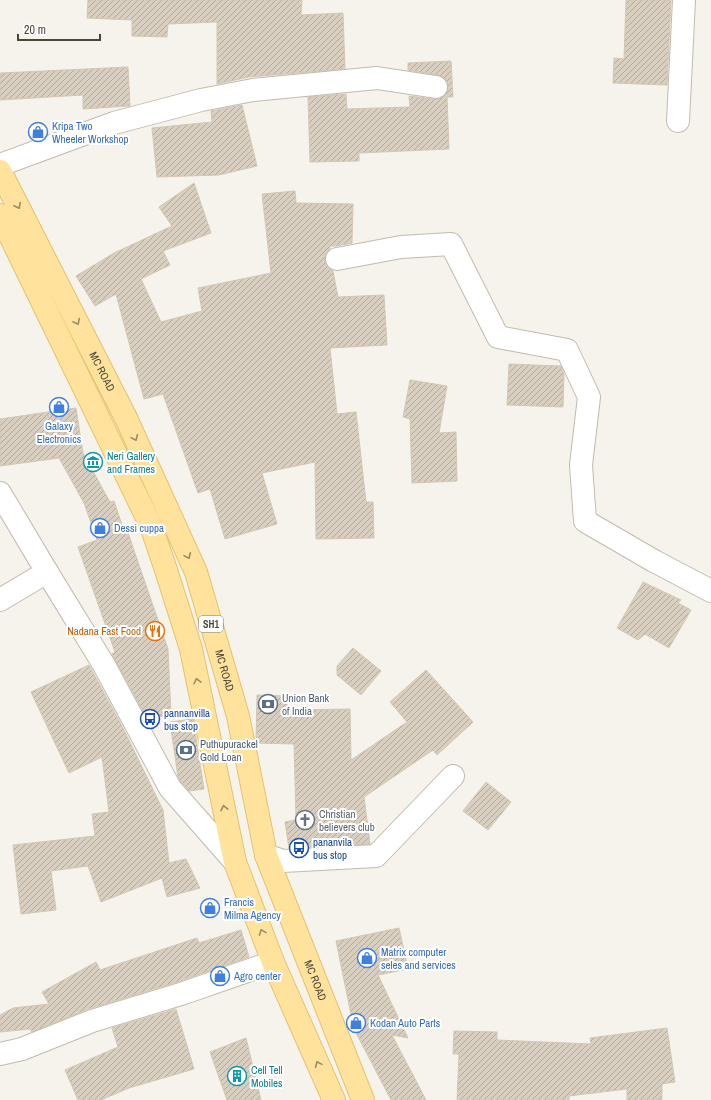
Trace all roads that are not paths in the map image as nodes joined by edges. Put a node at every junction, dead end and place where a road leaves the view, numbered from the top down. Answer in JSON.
{"nodes":[{"id":1,"x":684,"y":0,"type":"edge"},
{"id":2,"x":436,"y":87,"type":"dead end"},
{"id":3,"x":678,"y":121,"type":"dead end"},
{"id":4,"x":0,"y":165,"type":"edge"},
{"id":5,"x":0,"y":171,"type":"edge"},
{"id":6,"x":0,"y":215,"type":"edge"},
{"id":7,"x":337,"y":259,"type":"dead end"},
{"id":8,"x":0,"y":493,"type":"edge"},
{"id":9,"x":46,"y":572,"type":"junction"},
{"id":10,"x":711,"y":591,"type":"edge"},
{"id":11,"x":0,"y":600,"type":"edge"},
{"id":12,"x":453,"y":776,"type":"dead end"},
{"id":13,"x":266,"y":855,"type":"junction"},
{"id":14,"x":235,"y":862,"type":"junction"},
{"id":15,"x":273,"y":962,"type":"junction"},
{"id":16,"x":0,"y":1054,"type":"edge"},
{"id":17,"x":334,"y":1100,"type":"edge"},
{"id":18,"x":363,"y":1100,"type":"edge"}],
"edges":[{"from":1,"to":3,"type":"street"},
{"from":2,"to":4,"type":"street"},
{"from":5,"to":13,"type":"main road","name":"MC ROAD","number":"SH1","one_way":true},
{"from":14,"to":6,"type":"main road","number":"SH1","one_way":true},
{"from":7,"to":10,"type":"street"},
{"from":8,"to":9,"type":"street"},
{"from":9,"to":11,"type":"street"},
{"from":9,"to":14,"type":"street"},
{"from":12,"to":13,"type":"street"},
{"from":13,"to":14,"type":"main road"},
{"from":13,"to":18,"type":"main road","name":"MC ROAD","number":"SH1"},
{"from":15,"to":14,"type":"main road","number":"SH1","one_way":true},
{"from":15,"to":16,"type":"street"},
{"from":17,"to":15,"type":"main road","number":"SH1","one_way":true}]}
